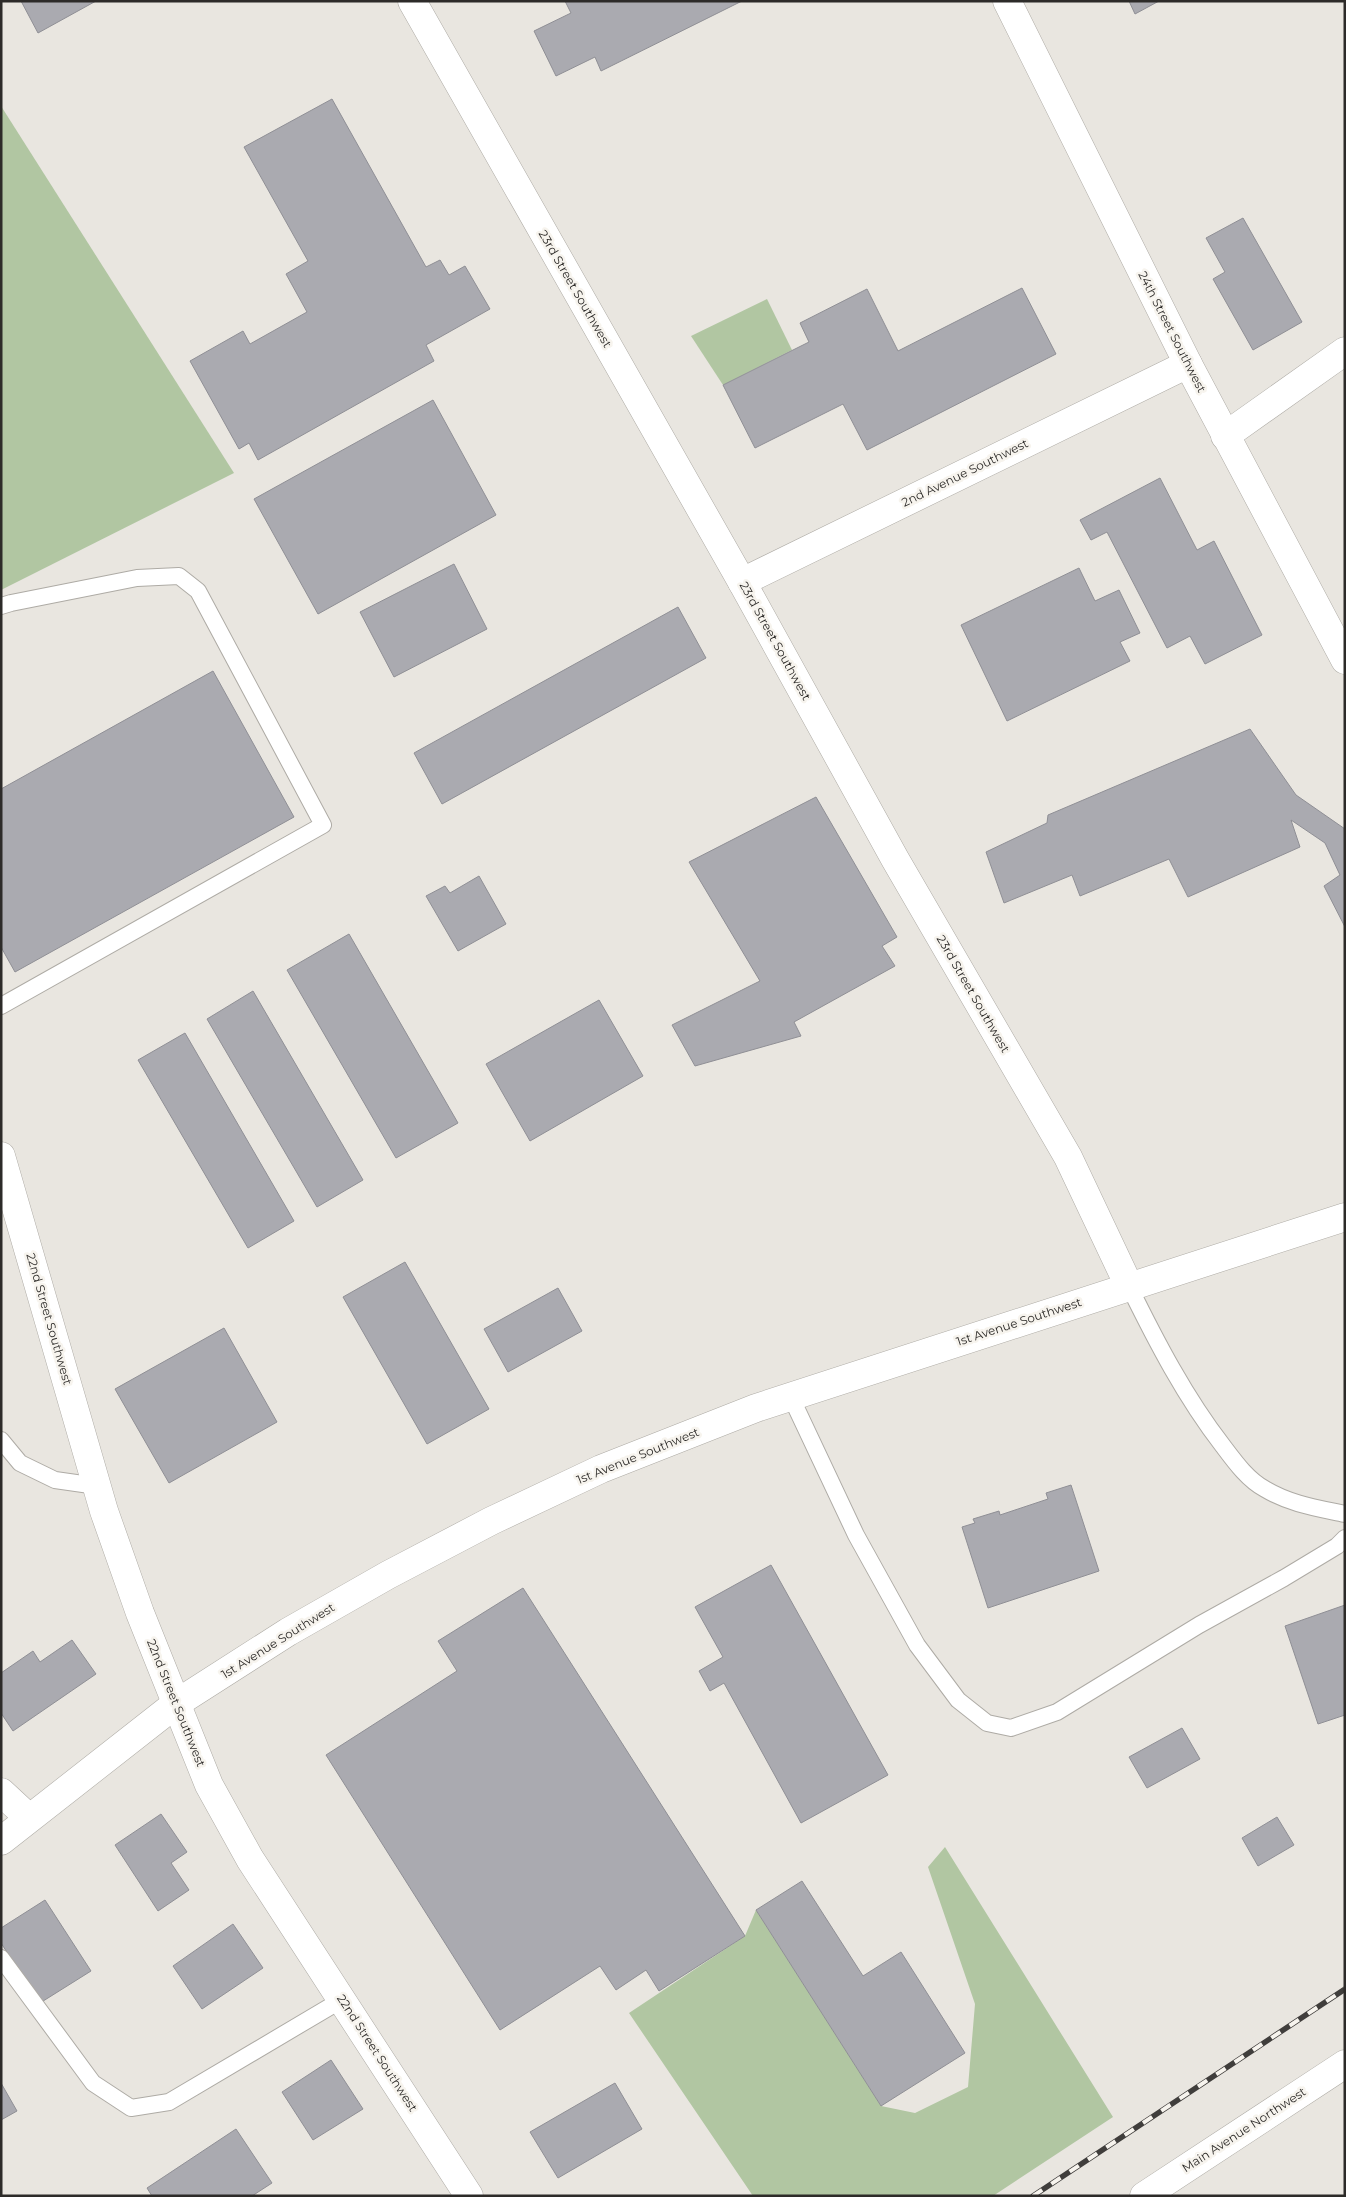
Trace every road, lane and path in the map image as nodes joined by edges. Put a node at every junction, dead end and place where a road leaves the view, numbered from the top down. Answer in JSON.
{"nodes":[{"id":1,"x":412,"y":1,"type":"edge"},
{"id":2,"x":1007,"y":1,"type":"edge"},
{"id":3,"x":1345,"y":351,"type":"edge"},
{"id":4,"x":1188,"y":364,"type":"junction"},
{"id":5,"x":1225,"y":436,"type":"junction"},
{"id":6,"x":742,"y":582,"type":"junction"},
{"id":7,"x":1,"y":606,"type":"edge"},
{"id":8,"x":1345,"y":660,"type":"edge"},
{"id":9,"x":1,"y":1006,"type":"edge"},
{"id":10,"x":1,"y":1156,"type":"edge"},
{"id":11,"x":5,"y":1184,"type":"edge"},
{"id":12,"x":1345,"y":1217,"type":"edge"},
{"id":13,"x":1129,"y":1286,"type":"junction"},
{"id":14,"x":791,"y":1397,"type":"junction"},
{"id":15,"x":5,"y":1445,"type":"edge"},
{"id":16,"x":97,"y":1486,"type":"junction"},
{"id":17,"x":1345,"y":1514,"type":"edge"},
{"id":18,"x":1345,"y":1538,"type":"edge"},
{"id":19,"x":177,"y":1704,"type":"junction"},
{"id":20,"x":1,"y":1792,"type":"edge"},
{"id":21,"x":29,"y":1818,"type":"junction"},
{"id":22,"x":1,"y":1841,"type":"edge"},
{"id":23,"x":1,"y":1958,"type":"edge"},
{"id":24,"x":343,"y":1999,"type":"junction"},
{"id":25,"x":1342,"y":2072,"type":"edge"},
{"id":26,"x":469,"y":2196,"type":"edge"},
{"id":27,"x":1144,"y":2196,"type":"edge"}],
"edges":[{"from":1,"to":6,"type":"street","name":"23rd Street Southwest"},
{"from":2,"to":4,"type":"street","name":"24th Street Southwest"},
{"from":3,"to":5,"type":"street"},
{"from":4,"to":5,"type":"street","name":"24th Street Southwest"},
{"from":4,"to":6,"type":"street","name":"2nd Avenue Southwest"},
{"from":5,"to":8,"type":"street","name":"24th Street Southwest"},
{"from":6,"to":13,"type":"street","name":"23rd Street Southwest"},
{"from":7,"to":9,"type":"lane"},
{"from":10,"to":11,"type":"street","name":"22nd Street Southwest"},
{"from":11,"to":16,"type":"street","name":"22nd Street Southwest"},
{"from":12,"to":13,"type":"street","name":"1st Avenue Southwest"},
{"from":13,"to":14,"type":"street","name":"1st Avenue Southwest"},
{"from":13,"to":17,"type":"lane"},
{"from":14,"to":18,"type":"lane"},
{"from":14,"to":19,"type":"street","name":"1st Avenue Southwest"},
{"from":15,"to":16,"type":"lane"},
{"from":16,"to":19,"type":"street","name":"22nd Street Southwest"},
{"from":19,"to":21,"type":"street","name":"1st Avenue Southwest"},
{"from":19,"to":24,"type":"street","name":"22nd Street Southwest"},
{"from":20,"to":21,"type":"street"},
{"from":21,"to":22,"type":"street","name":"1st Avenue Southwest"},
{"from":23,"to":24,"type":"lane"},
{"from":24,"to":26,"type":"street","name":"22nd Street Southwest"},
{"from":25,"to":27,"type":"street","name":"Main Avenue Northwest"}]}
